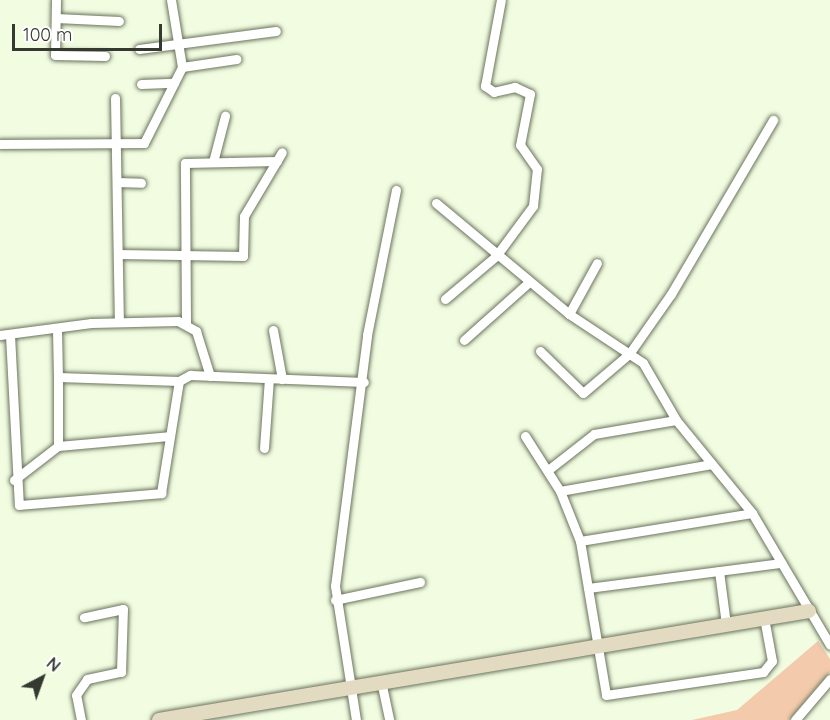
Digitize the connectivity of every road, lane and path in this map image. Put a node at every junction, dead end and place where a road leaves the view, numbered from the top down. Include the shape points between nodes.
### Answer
1 (56, 0) edge
2 (171, 0) edge
3 (501, 0) edge
4 (56, 18) junction
5 (119, 21) dead end
6 (276, 31) dead end
7 (180, 44) junction
8 (139, 49) dead end
9 (105, 56) dead end
10 (236, 59) dead end
11 (182, 67) junction
12 (174, 83) junction
13 (141, 84) dead end
14 (115, 98) dead end
15 (225, 116) dead end
16 (773, 120) dead end
17 (0, 144) edge
18 (117, 145) junction
19 (213, 162) junction
20 (117, 182) junction
21 (141, 183) dead end
22 (396, 190) dead end
23 (436, 203) dead end
24 (118, 254) junction
25 (186, 256) junction
26 (496, 256) junction
27 (597, 263) dead end
28 (529, 282) junction
29 (445, 299) dead end
30 (569, 314) junction
31 (119, 321) junction
32 (186, 322) junction
33 (57, 330) junction
34 (273, 330) dead end
35 (5, 335) edge
36 (465, 340) dead end
37 (540, 351) dead end
38 (629, 354) junction
39 (210, 376) junction
40 (58, 377) junction
41 (269, 379) junction
42 (282, 379) junction
43 (179, 381) junction
44 (364, 382) junction
45 (0, 396) edge
46 (11, 396) junction
47 (676, 420) junction
48 (169, 436) junction
49 (525, 436) dead end
50 (58, 446) junction
51 (264, 448) dead end
52 (712, 464) junction
53 (548, 470) junction
54 (14, 480) junction
55 (560, 491) junction
56 (752, 513) junction
57 (580, 541) junction
58 (780, 562) junction
59 (719, 571) junction
60 (420, 582) dead end
61 (588, 588) junction
62 (335, 600) junction
63 (809, 611) junction
64 (84, 617) dead end
65 (764, 618) junction
66 (726, 624) junction
67 (597, 644) junction
68 (830, 645) edge
69 (830, 679) edge
70 (381, 681) junction
71 (350, 687) junction
72 (81, 720) edge
73 (159, 720) edge
74 (356, 720) edge
75 (389, 720) edge
76 (795, 720) edge

1 - 4 street
2 - 7 street
3 - 26 street via 485,86 494,92 515,87 530,94 520,145 535,164 537,177 533,206
4 - 5 street
4 - 9 street via 54,55
6 - 7 street
7 - 8 street
7 - 11 street
10 - 11 street
11 - 12 street
12 - 13 street
12 - 18 street via 144,143
14 - 18 street
15 - 19 street
16 - 38 street via 671,294
17 - 18 street
18 - 20 street
19 - 25 street via 185,163
19 - 25 street via 280,157 244,216 243,256
20 - 21 street
20 - 24 street
22 - 44 street via 367,335
23 - 26 street
24 - 25 street
24 - 31 street
25 - 32 street
26 - 28 street
26 - 29 street
27 - 30 street
28 - 30 street
28 - 36 street
30 - 38 street
31 - 32 street
31 - 33 street
32 - 39 street via 204,346
33 - 35 street
33 - 40 street
34 - 42 street
35 - 46 street
37 - 38 street via 583,393
38 - 47 street via 652,375
39 - 41 street
39 - 43 street via 190,375
40 - 43 street
40 - 50 street
41 - 42 street
41 - 51 street
42 - 44 street
43 - 48 street
44 - 62 street
45 - 46 street
46 - 54 street
47 - 52 street
47 - 53 street via 594,434
48 - 50 street
48 - 54 street via 161,493 19,505
49 - 53 street
50 - 54 street
52 - 55 street
52 - 56 street
53 - 55 street
55 - 57 street
56 - 57 street
56 - 58 street
57 - 61 street
58 - 59 street
58 - 63 street
59 - 61 street
59 - 66 street
60 - 62 street
61 - 67 street
62 - 71 street
63 - 65 street
63 - 68 street
64 - 72 street via 123,609 121,672 87,679 76,695
65 - 66 street
65 - 67 street via 772,661 763,672 606,695
66 - 67 street
67 - 70 street
69 - 76 street
70 - 71 street
70 - 75 street
71 - 73 street
71 - 74 street

